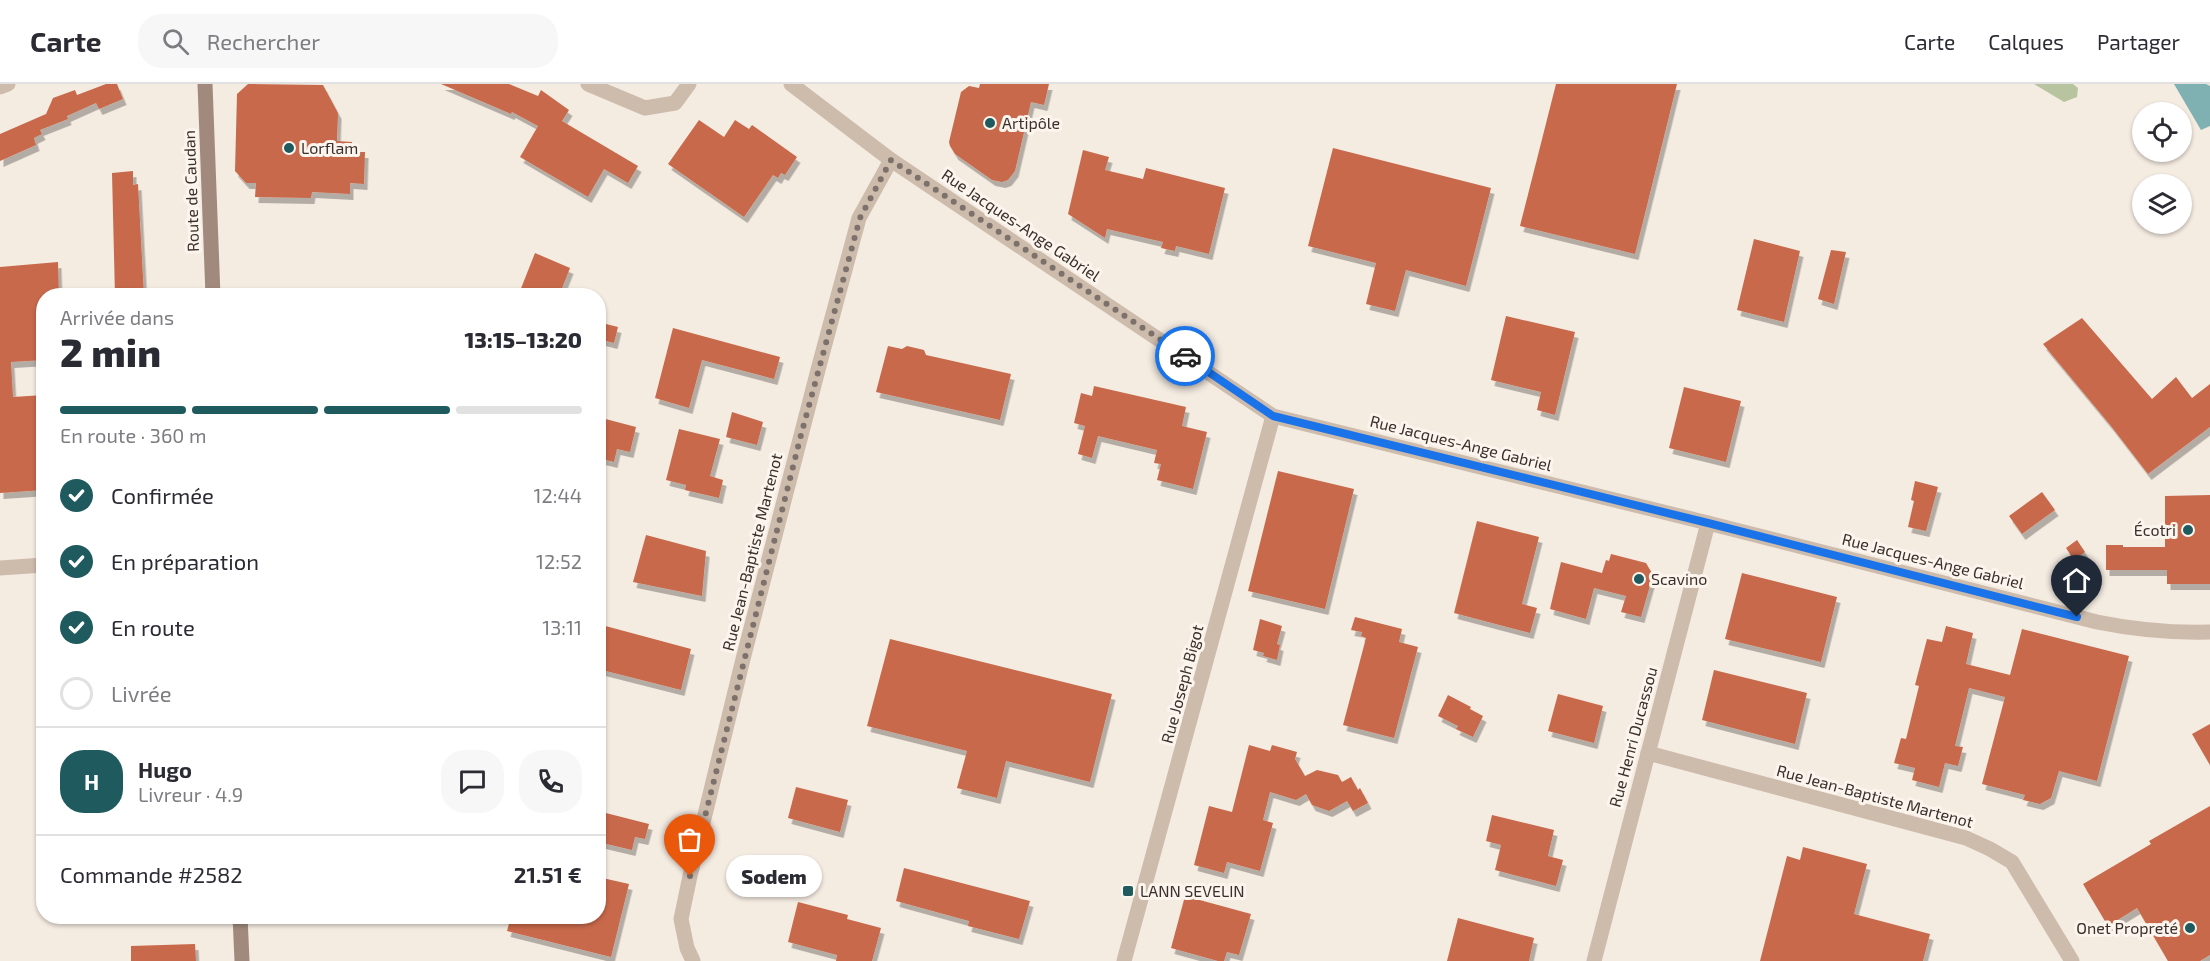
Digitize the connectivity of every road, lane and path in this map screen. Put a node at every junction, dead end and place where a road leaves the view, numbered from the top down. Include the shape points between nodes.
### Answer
1 (8, 84) edge
2 (205, 84) edge
3 (588, 84) edge
4 (689, 84) edge
5 (791, 84) edge
6 (0, 87) edge
7 (891, 160) junction
8 (213, 288) edge
9 (1273, 416) junction
10 (1708, 523) junction
11 (36, 566) edge
12 (0, 568) edge
13 (2210, 632) edge
14 (1648, 753) junction
15 (240, 924) edge
16 (242, 961) edge
17 (693, 961) edge
18 (1124, 961) edge
19 (1594, 961) edge
20 (2072, 961) edge

1 - 6 street
2 - 8 street, Route de Caudan
3 - 4 street via 645,108 675,103
5 - 7 street, Rue Jacques-Ange Gabriel
7 - 9 street, Rue Jacques-Ange Gabriel
7 - 17 street, Rue Jean-Baptiste Martenot via 860,218 735,693 681,919
9 - 10 street, Rue Jacques-Ange Gabriel
9 - 18 street, Rue Joseph Bigot
10 - 13 street, Rue Jacques-Ange Gabriel via 2097,622 2165,633
10 - 14 street, Rue Henri Ducassou
11 - 12 street
14 - 19 street, Rue Henri Ducassou
14 - 20 street, Rue Jean-Baptiste Martenot via 1966,838 1990,849 2012,862
15 - 16 street

